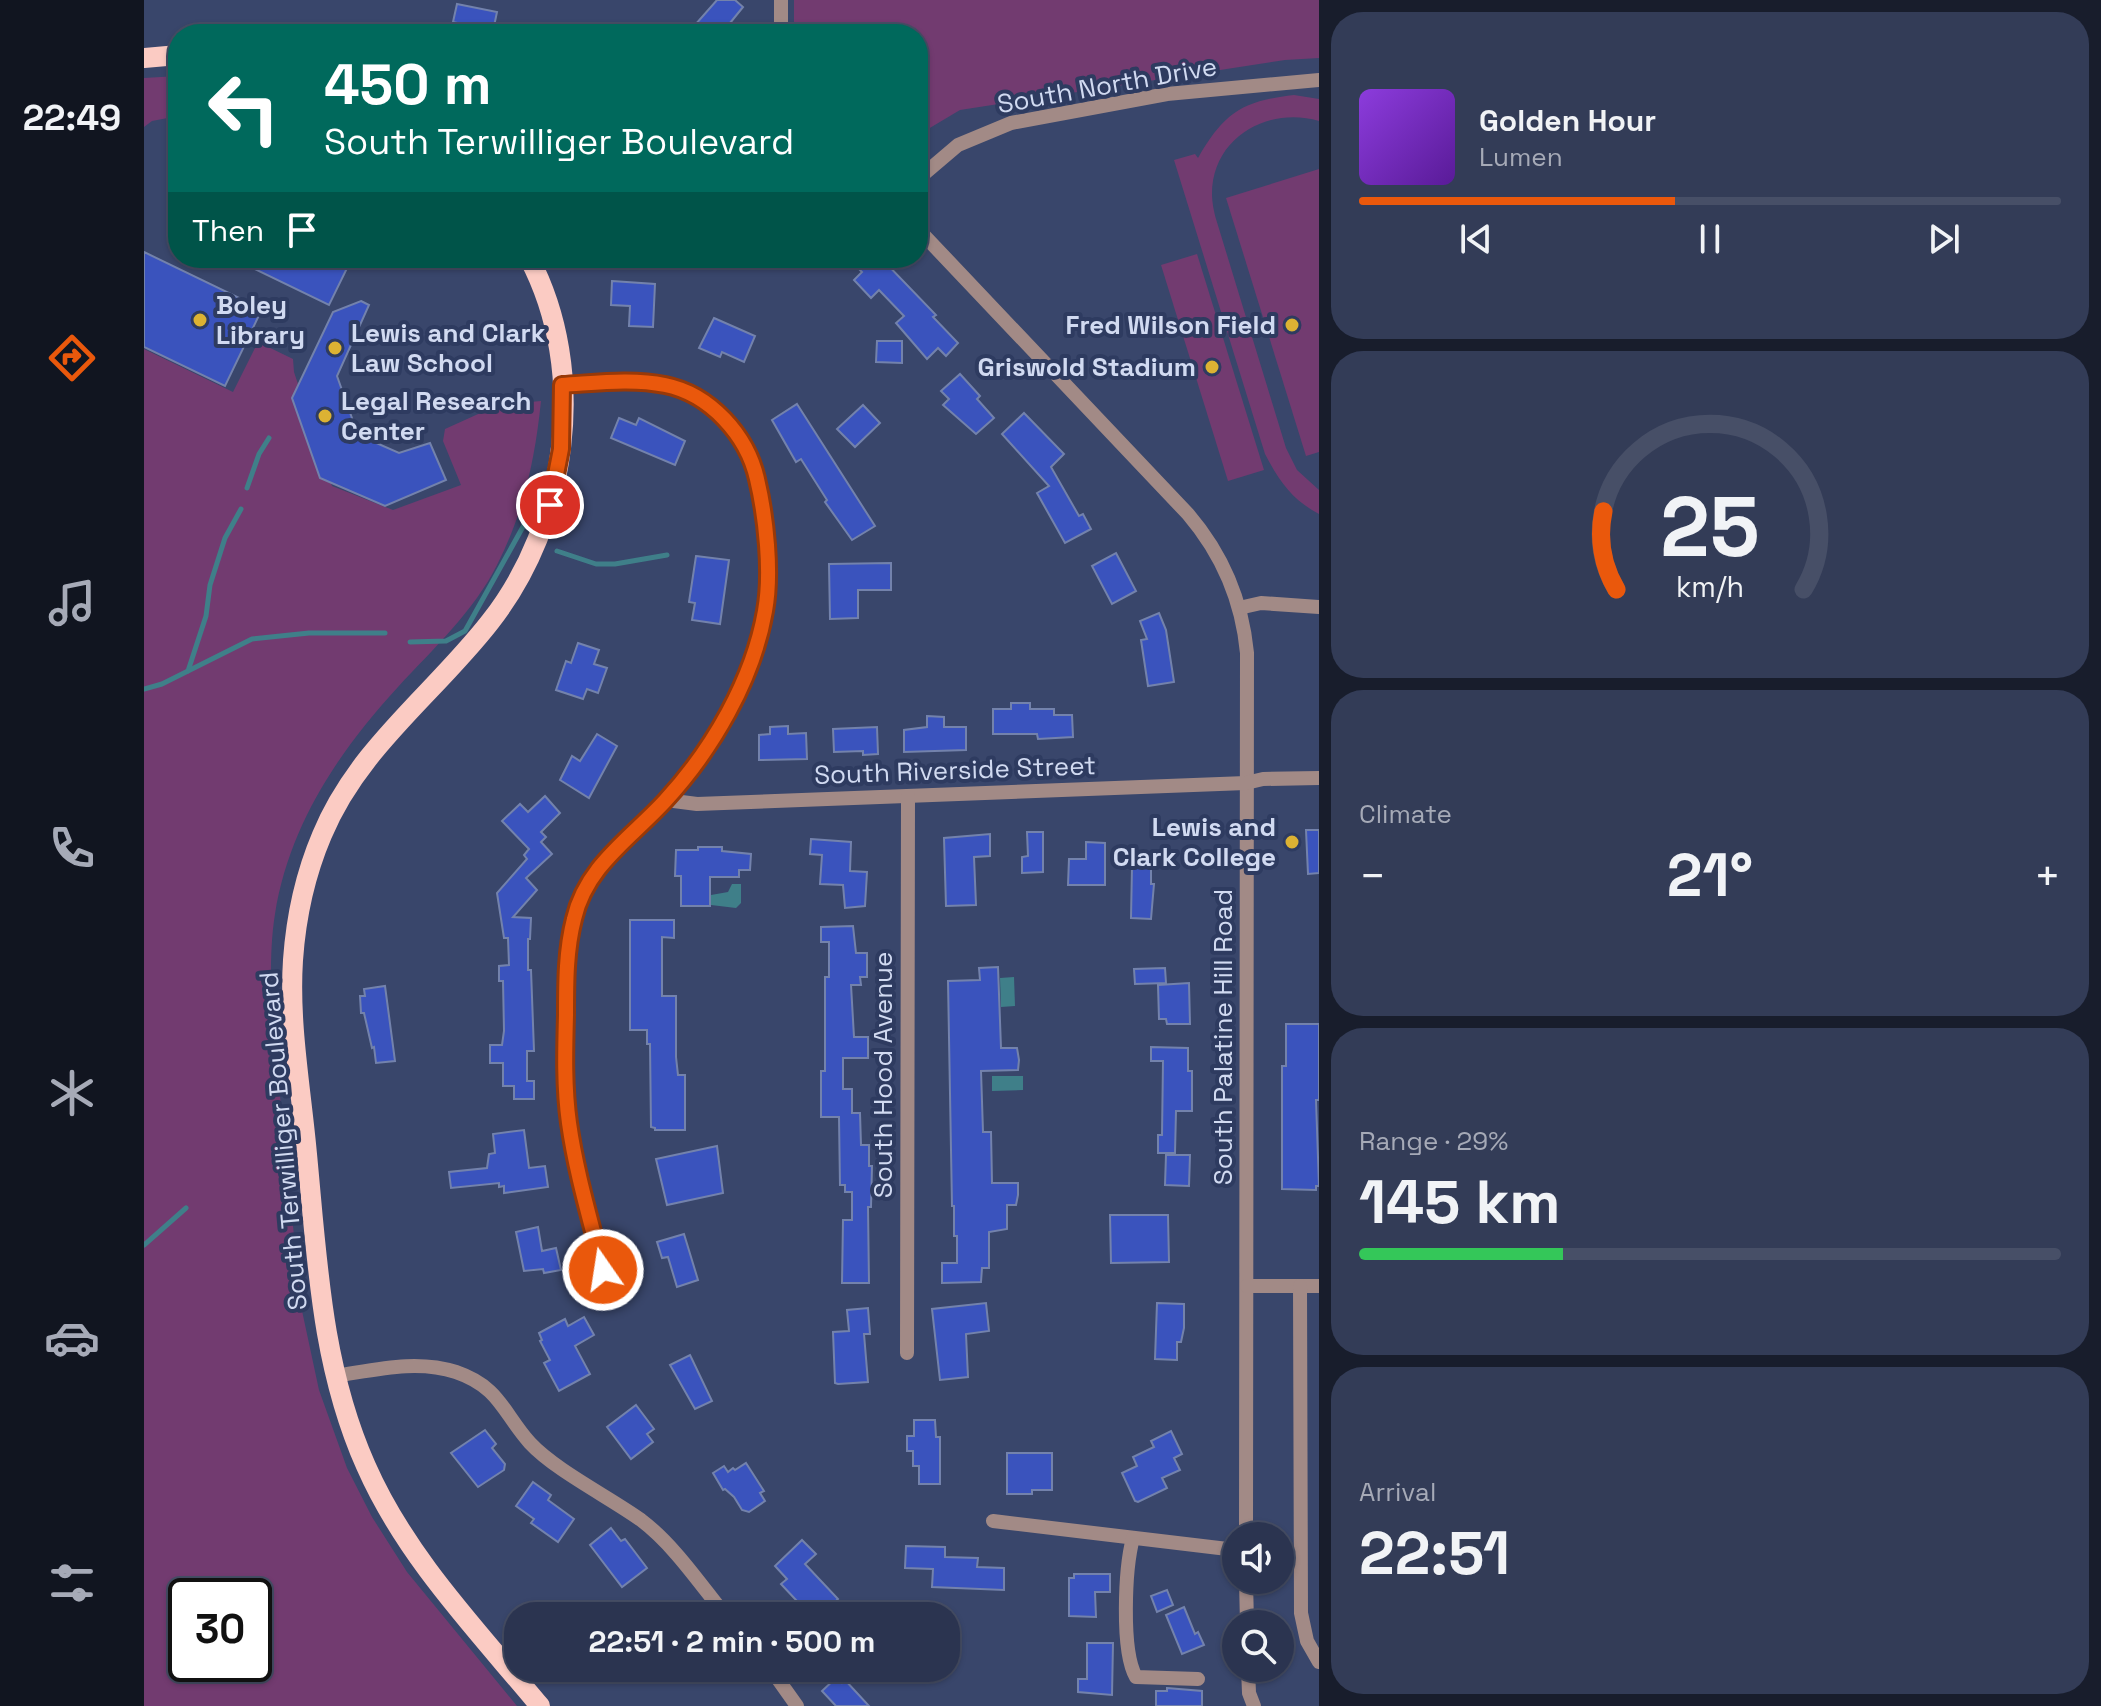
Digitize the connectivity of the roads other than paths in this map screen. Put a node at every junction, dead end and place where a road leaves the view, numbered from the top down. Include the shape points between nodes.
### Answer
1 (781, 0) edge
2 (781, 24) edge
3 (168, 56) edge
4 (144, 58) edge
5 (1319, 80) edge
6 (928, 170) edge
7 (928, 240) edge
8 (533, 268) edge
9 (562, 385) junction
10 (1319, 607) edge
11 (1239, 608) junction
12 (1319, 778) edge
13 (1246, 783) junction
14 (908, 796) junction
15 (666, 800) junction
16 (1247, 1286) junction
17 (1300, 1286) junction
18 (1319, 1286) edge
19 (610, 1298) dead end
20 (907, 1353) dead end
21 (335, 1376) junction
22 (993, 1521) dead end
23 (1246, 1522) edge
24 (1133, 1538) junction
25 (1222, 1548) edge
26 (714, 1602) edge
27 (1319, 1662) edge
28 (1198, 1679) dead end
29 (780, 1682) edge
30 (1249, 1682) edge
31 (540, 1706) edge
32 (797, 1706) edge
33 (1254, 1706) edge

1 - 2 street
3 - 4 main road
5 - 6 street, South North Drive via 1167,94 1011,123 958,145
7 - 11 street, South Palatine Hill Road via 1188,514 1217,554
8 - 9 main road, South Terwilliger Boulevard via 555,327
9 - 15 street via 648,382 689,394 736,432 758,480 767,585 757,642 745,678 714,736
9 - 21 main road, South Terwilliger Boulevard via 557,477 528,562 484,630 356,773 322,833 299,907 293,1017 326,1341
10 - 11 street via 1261,603
11 - 13 street, South Palatine Hill Road via 1247,653
12 - 13 street, South Riverside Street
13 - 14 street, South Riverside Street
13 - 16 street, South Palatine Hill Road
14 - 15 street, South Riverside Street via 697,804
14 - 20 street, South Hood Avenue
15 - 19 street via 594,872 574,917 568,953 568,1115
16 - 17 street
16 - 23 street, South Palatine Hill Road
17 - 18 street
17 - 27 street via 1301,1613 1307,1641
21 - 26 street via 420,1366 475,1381 506,1408 530,1443 643,1522
21 - 31 main road, South Terwilliger Boulevard via 366,1468 395,1522 428,1572
22 - 24 street
24 - 25 street
24 - 28 street via 1127,1604 1131,1667 1136,1677
29 - 32 street
30 - 33 street

